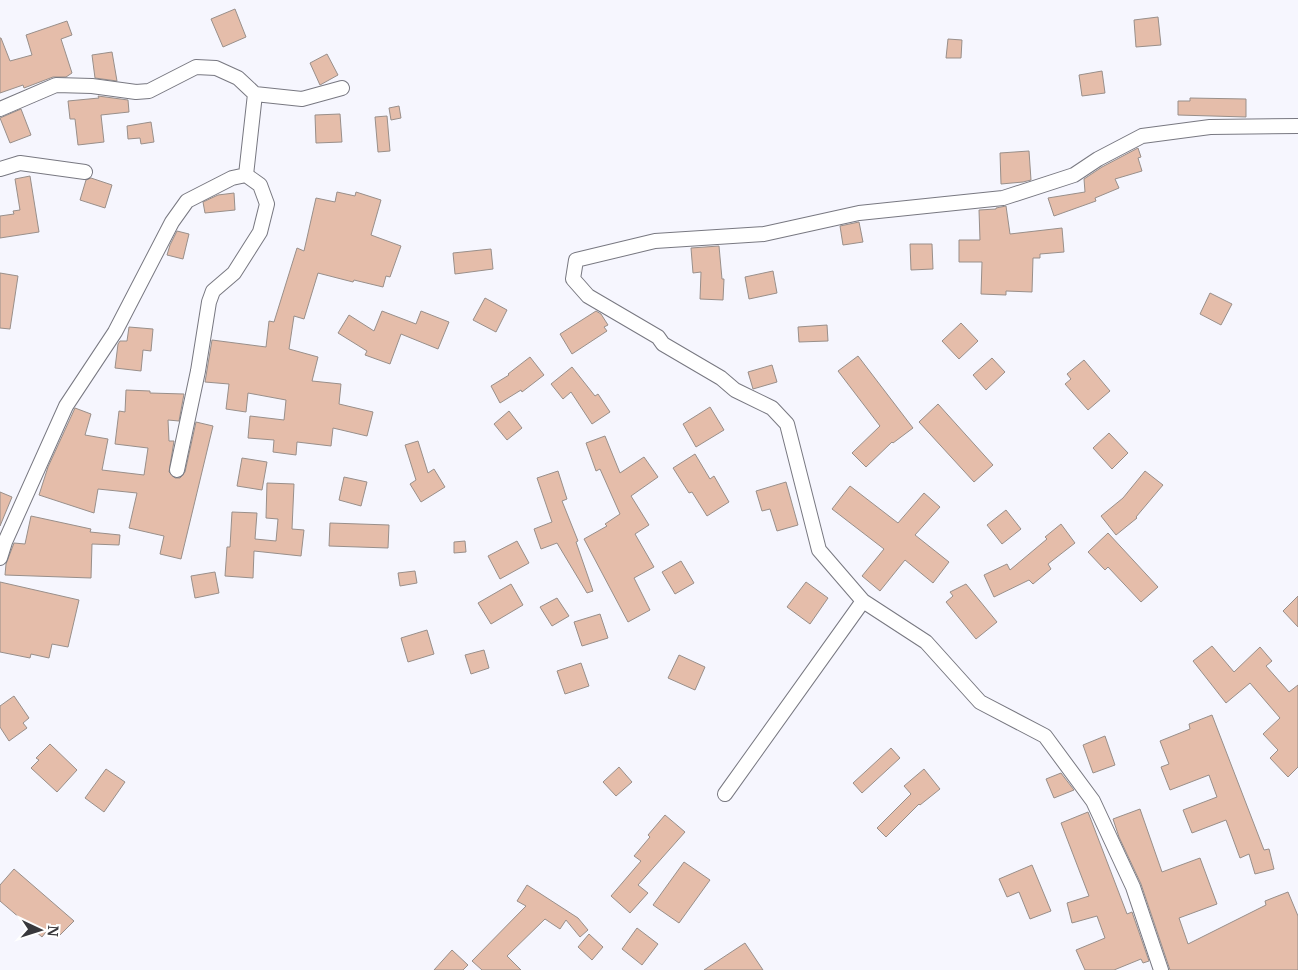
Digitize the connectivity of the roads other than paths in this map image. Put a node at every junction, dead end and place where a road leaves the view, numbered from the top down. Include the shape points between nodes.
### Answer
1 (342, 88) dead end
2 (255, 94) junction
3 (0, 109) edge
4 (1298, 126) edge
5 (0, 170) edge
6 (85, 172) dead end
7 (246, 175) junction
8 (177, 470) dead end
9 (0, 558) edge
10 (863, 602) junction
11 (725, 794) dead end
12 (1161, 970) edge

1 - 2 street via 302,99
2 - 3 street via 238,78 216,68 196,67 149,91 56,85
2 - 7 street
4 - 10 street via 1210,127 1142,136 1074,175 1003,198 859,213 764,234 655,241 576,260 573,278 588,296 658,337 663,344 721,378 735,390 772,408 787,424 818,550
5 - 6 street via 20,164
7 - 8 street via 260,185 268,204 260,232 234,273 213,291 209,302
7 - 9 street via 232,178 187,201 172,222 116,332 66,406
10 - 11 street
10 - 12 street via 926,642 980,702 1045,736 1093,801 1133,887

